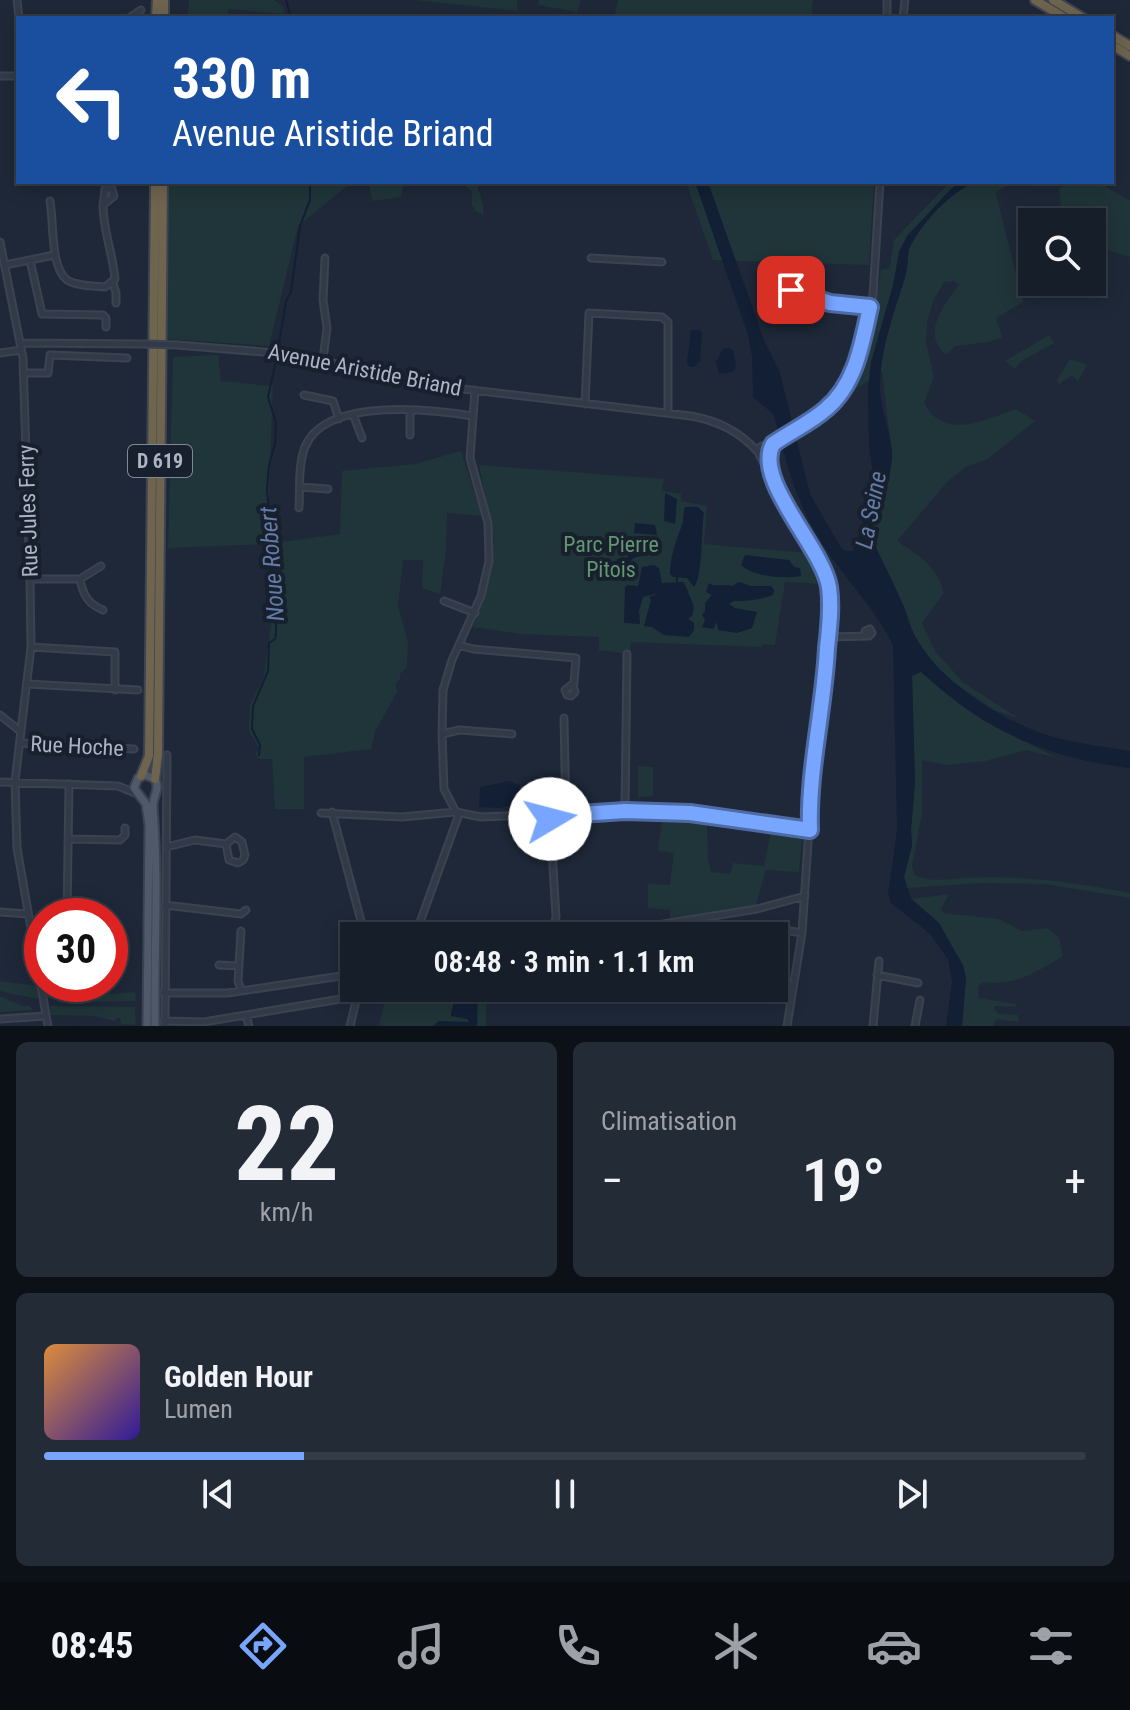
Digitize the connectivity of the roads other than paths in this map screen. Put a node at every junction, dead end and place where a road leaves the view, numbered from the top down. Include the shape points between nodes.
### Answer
1 (1035, 0) edge
2 (1049, 4) edge
3 (141, 10) dead end
4 (132, 16) edge
5 (1079, 16) edge
6 (155, 184) edge
7 (163, 184) edge
8 (880, 184) edge
9 (50, 201) dead end
10 (103, 205) dead end
11 (0, 242) edge
12 (54, 255) junction
13 (325, 258) dead end
14 (591, 258) dead end
15 (30, 260) junction
16 (662, 262) dead end
17 (5, 265) junction
18 (113, 283) junction
19 (116, 303) dead end
20 (830, 303) junction
21 (870, 307) junction
22 (106, 327) dead end
23 (21, 347) junction
24 (0, 353) edge
25 (127, 358) dead end
26 (323, 359) junction
27 (23, 373) junction
28 (475, 390) junction
29 (304, 395) dead end
30 (585, 404) junction
31 (410, 411) junction
32 (668, 413) junction
33 (353, 414) junction
34 (472, 416) junction
35 (339, 419) junction
36 (410, 435) dead end
37 (362, 438) dead end
38 (767, 449) junction
39 (300, 487) junction
40 (328, 489) dead end
41 (299, 508) dead end
42 (101, 566) dead end
43 (30, 579) junction
44 (80, 579) junction
45 (444, 601) dead end
46 (103, 610) dead end
47 (475, 613) junction
48 (867, 636) dead end
49 (828, 637) junction
50 (459, 645) junction
51 (31, 647) junction
52 (627, 654) dead end
53 (27, 684) junction
54 (574, 684) dead end
55 (115, 690) junction
56 (138, 690) dead end
57 (0, 715) edge
58 (564, 718) dead end
59 (21, 731) junction
60 (442, 734) junction
61 (512, 734) dead end
62 (19, 743) junction
63 (134, 749) dead end
64 (167, 755) dead end
65 (138, 779) junction
66 (155, 779) junction
67 (15, 781) junction
68 (0, 782) edge
69 (69, 784) junction
70 (118, 786) junction
71 (156, 794) junction
72 (138, 796) junction
73 (625, 811) junction
74 (332, 812) junction
75 (456, 812) junction
76 (321, 813) dead end
77 (566, 815) junction
78 (550, 816) junction
79 (125, 828) dead end
80 (810, 830) junction
81 (69, 839) junction
82 (226, 844) junction
83 (166, 847) junction
84 (805, 896) junction
85 (25, 898) edge
86 (67, 898) edge
87 (165, 905) junction
88 (246, 910) dead end
89 (0, 912) edge
90 (24, 914) edge
91 (361, 922) edge
92 (420, 922) edge
93 (555, 922) edge
94 (676, 922) edge
95 (241, 931) dead end
96 (788, 931) edge
97 (802, 933) junction
98 (879, 961) dead end
99 (219, 965) dead end
100 (238, 966) junction
101 (877, 975) junction
102 (340, 976) edge
103 (918, 983) dead end
104 (241, 990) junction
105 (163, 993) junction
106 (340, 1000) edge
107 (920, 1000) dead end
108 (43, 1002) edge
109 (356, 1002) edge
110 (246, 1015) junction
111 (46, 1016) junction
112 (0, 1019) edge
113 (164, 1024) edge
114 (48, 1026) edge
115 (147, 1026) edge
116 (155, 1026) edge
117 (249, 1026) edge
118 (350, 1026) edge
119 (787, 1026) edge
120 (873, 1026) edge
121 (915, 1026) edge

1 - 2 highway
2 - 5 highway
3 - 4 street
6 - 65 highway, D 619 via 149,756
7 - 66 highway, D 619
8 - 21 street
9 - 12 street
10 - 18 street
11 - 17 street, Rue Jules Ferry
12 - 15 street
12 - 18 street via 72,282 105,287
13 - 26 street
14 - 16 street
15 - 17 street
15 - 22 street via 42,314 103,315
17 - 23 street, Rue Jules Ferry
18 - 19 street
20 - 20 street via 791,290 784,296 791,312
20 - 21 street
21 - 38 street via 849,380 826,409
23 - 24 street, Avenue Aristide Briand
23 - 26 street, Avenue Aristide Briand, bridge via 177,345
23 - 27 street, Rue Jules Ferry
25 - 27 street via 50,355 48,373
26 - 28 street, Avenue Aristide Briand via 395,380
27 - 43 street, Rue Jules Ferry
28 - 30 street, Avenue Aristide Briand
28 - 34 street
29 - 35 street via 333,401
30 - 32 street, Avenue Aristide Briand
30 - 32 street via 589,313 667,319
31 - 33 street
31 - 34 street
31 - 36 street
32 - 38 street, Avenue Aristide Briand via 719,423
33 - 35 street
33 - 37 street
34 - 47 street via 470,458 489,542 486,580
35 - 39 street via 308,440
38 - 49 street via 770,471 825,574
39 - 40 street
39 - 41 street
42 - 44 street
43 - 44 street
43 - 51 street, Rue Jules Ferry
44 - 46 street via 82,595
45 - 47 street
47 - 50 street
48 - 49 street
49 - 80 street
50 - 54 street via 580,657
50 - 60 street via 443,690
51 - 53 street, Rue Jules Ferry
51 - 55 street via 115,652
52 - 73 street
53 - 55 street
53 - 59 street, Rue Jules Ferry
55 - 56 street
57 - 59 street
58 - 77 street
59 - 62 street, Rue Jules Ferry
60 - 61 street
60 - 75 street via 444,789
62 - 63 street, Rue Hoche
62 - 67 street, Rue Jules Ferry
64 - 83 street
65 - 66 main road
65 - 70 street
65 - 72 main road
66 - 71 main road
67 - 68 street
67 - 69 street
67 - 85 street, Rue Jules Ferry
69 - 70 street
69 - 81 street
70 - 72 street
71 - 72 main road via 150,799
71 - 116 main road
72 - 115 main road via 147,808 149,825
73 - 77 street
73 - 80 street via 690,813
74 - 75 street via 402,817
74 - 76 street
74 - 91 street
75 - 78 street
75 - 92 street
77 - 78 street
78 - 93 street
79 - 81 street via 120,840
80 - 84 street
81 - 86 street
82 - 82 street via 231,838 240,840 243,860 229,860
82 - 83 street via 195,840
83 - 87 street
84 - 94 street
84 - 97 street
87 - 88 street via 241,914
87 - 105 street
89 - 90 street
95 - 100 street
96 - 97 street
97 - 119 street
98 - 101 street
99 - 100 street
100 - 104 street
101 - 103 street
101 - 120 street
102 - 104 street
104 - 105 street
105 - 113 street
106 - 110 street
107 - 121 street
108 - 111 street, Rue Jules Ferry
109 - 118 street
110 - 113 street
110 - 117 street
111 - 112 street
111 - 114 street, Rue Jules Ferry

